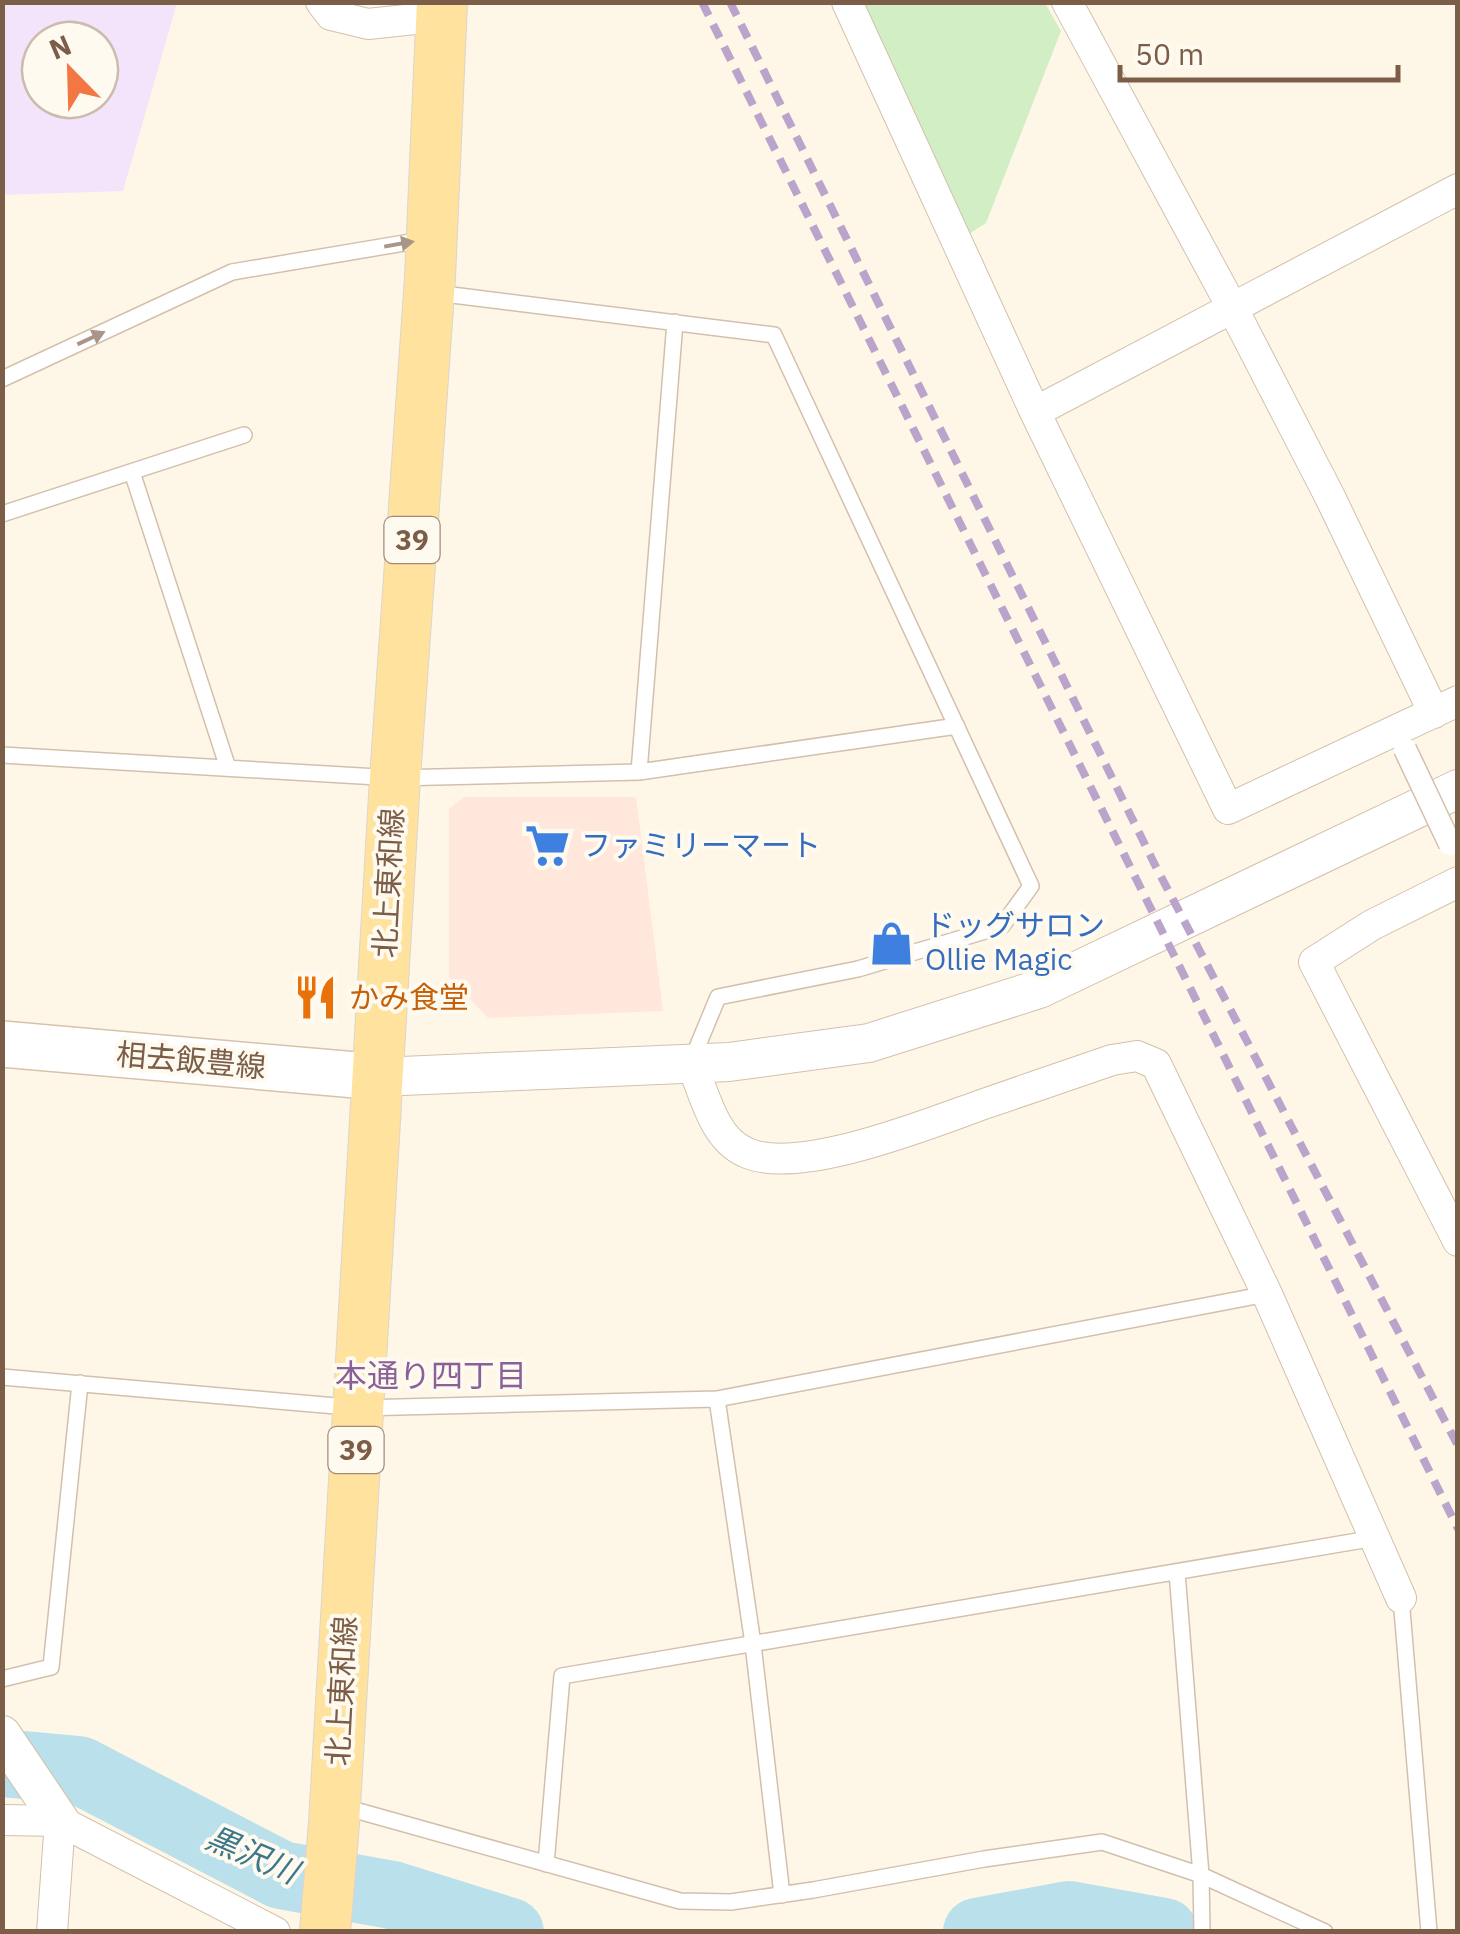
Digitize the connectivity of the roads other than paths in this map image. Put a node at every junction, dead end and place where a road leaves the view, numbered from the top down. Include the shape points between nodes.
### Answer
1 (321, 2) edge
2 (846, 2) edge
3 (1067, 2) edge
4 (443, 9) edge
5 (1458, 190) edge
6 (433, 238) junction
7 (430, 292) junction
8 (1233, 309) junction
9 (675, 322) junction
10 (2, 379) edge
11 (1035, 412) junction
12 (244, 435) dead end
13 (132, 472) junction
14 (2, 514) edge
15 (1446, 707) edge
16 (957, 726) junction
17 (1405, 750) dead end
18 (2, 755) edge
19 (228, 768) junction
20 (640, 772) junction
21 (395, 778) junction
22 (1458, 789) edge
23 (1450, 844) dead end
24 (1458, 882) edge
25 (2, 1044) edge
26 (692, 1062) junction
27 (379, 1077) junction
28 (1458, 1241) edge
29 (1267, 1294) junction
30 (2, 1377) edge
31 (80, 1384) junction
32 (717, 1399) junction
33 (358, 1408) junction
34 (1374, 1538) junction
35 (1177, 1572) junction
36 (1401, 1598) joint
37 (752, 1644) junction
38 (2, 1679) edge
39 (2, 1736) edge
40 (334, 1814) junction
41 (2, 1820) edge
42 (60, 1821) junction
43 (546, 1864) junction
44 (1201, 1875) junction
45 (782, 1895) junction
46 (325, 1925) edge
47 (52, 1932) edge
48 (275, 1932) edge
49 (1202, 1932) edge
50 (1325, 1932) edge
51 (1429, 1932) edge

1 - 4 street via 331,15 368,24
2 - 11 street
3 - 8 street
4 - 6 main road, 北上東和線 / 39
5 - 8 street
6 - 7 main road, 北上東和線 / 39
10 -> 6 lane via 232,272
7 - 9 lane
7 - 21 main road, 北上東和線 / 39
8 - 11 street
8 - 15 street
9 - 16 lane via 774,334
9 - 20 lane
11 - 15 street via 1228,809
12 - 13 lane
13 - 14 lane
13 - 19 lane
16 - 20 lane
16 - 26 lane via 1030,886 1002,926 858,969 718,998
17 - 23 street, bridge
18 - 19 lane
19 - 21 lane
20 - 21 lane
21 - 27 main road, 北上東和線 / 39
22 - 26 street via 1039,989 868,1043
24 - 28 street via 1314,962
25 - 27 main road, 相去飯豊線
26 - 27 street
26 - 29 street via 719,1130 742,1152 770,1160 874,1143 1137,1056 1156,1064
27 - 33 main road, 北上東和線 / 39
29 - 32 lane
29 - 34 street
30 - 31 lane
31 - 33 lane
31 - 38 lane via 51,1667
32 - 33 lane
32 - 37 lane
33 - 40 main road, 北上東和線 / 39
34 - 35 lane
34 - 36 street
35 - 37 lane
35 - 44 lane
36 - 51 lane
37 - 43 lane via 562,1676
37 - 45 lane
39 - 42 street
40 - 43 lane
40 - 46 main road, 39
41 - 42 street
42 - 47 street
42 - 48 street
43 - 45 lane via 680,1901
44 - 45 lane via 1102,1842
44 - 49 lane
44 - 50 lane

